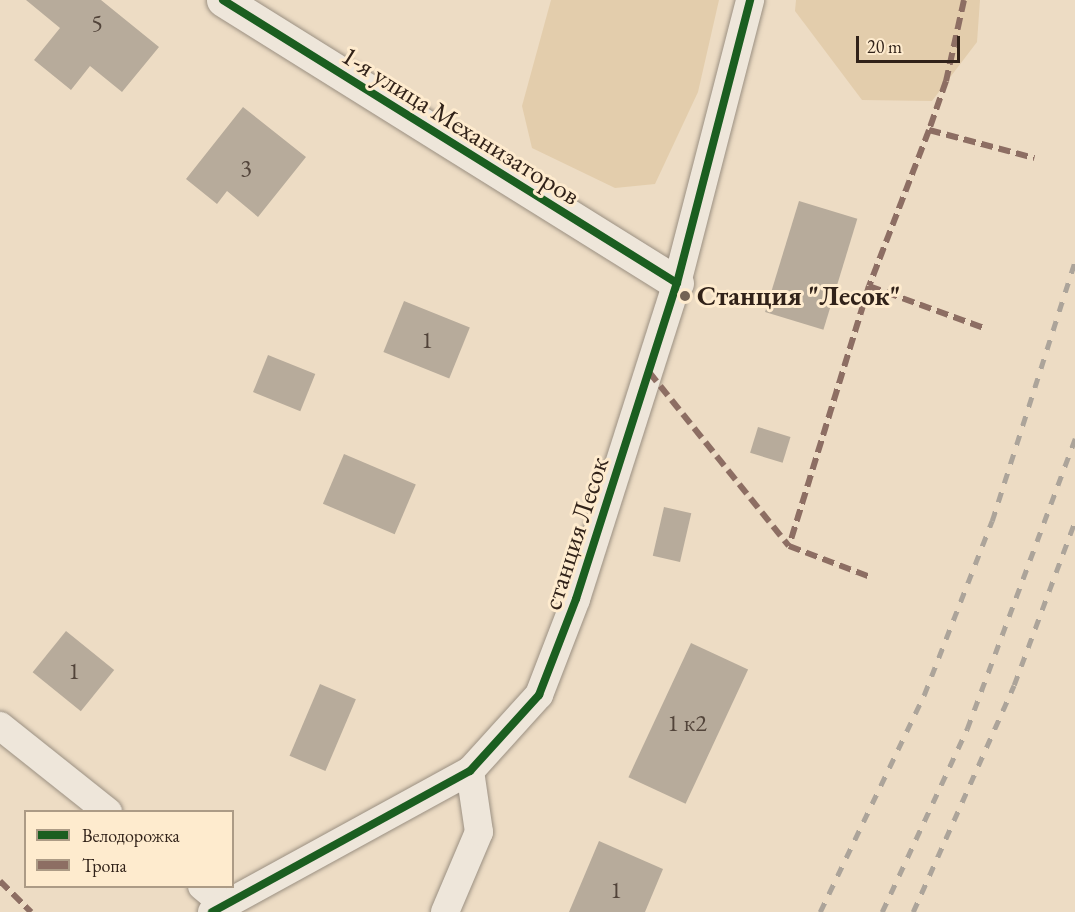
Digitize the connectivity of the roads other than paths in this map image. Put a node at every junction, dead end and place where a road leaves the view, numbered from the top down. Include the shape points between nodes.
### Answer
1 (223, 0) edge
2 (750, 0) edge
3 (677, 284) junction
4 (0, 726) edge
5 (470, 771) junction
6 (105, 810) edge
7 (203, 888) edge
8 (219, 909) edge
9 (445, 912) edge

1 - 3 street, 1-я улица Механизаторов
2 - 3 street, станция Лесок
3 - 5 street, станция Лесок via 576,599 539,695
4 - 6 street
5 - 8 street, станция Лесок
5 - 9 street via 479,832
7 - 8 street

